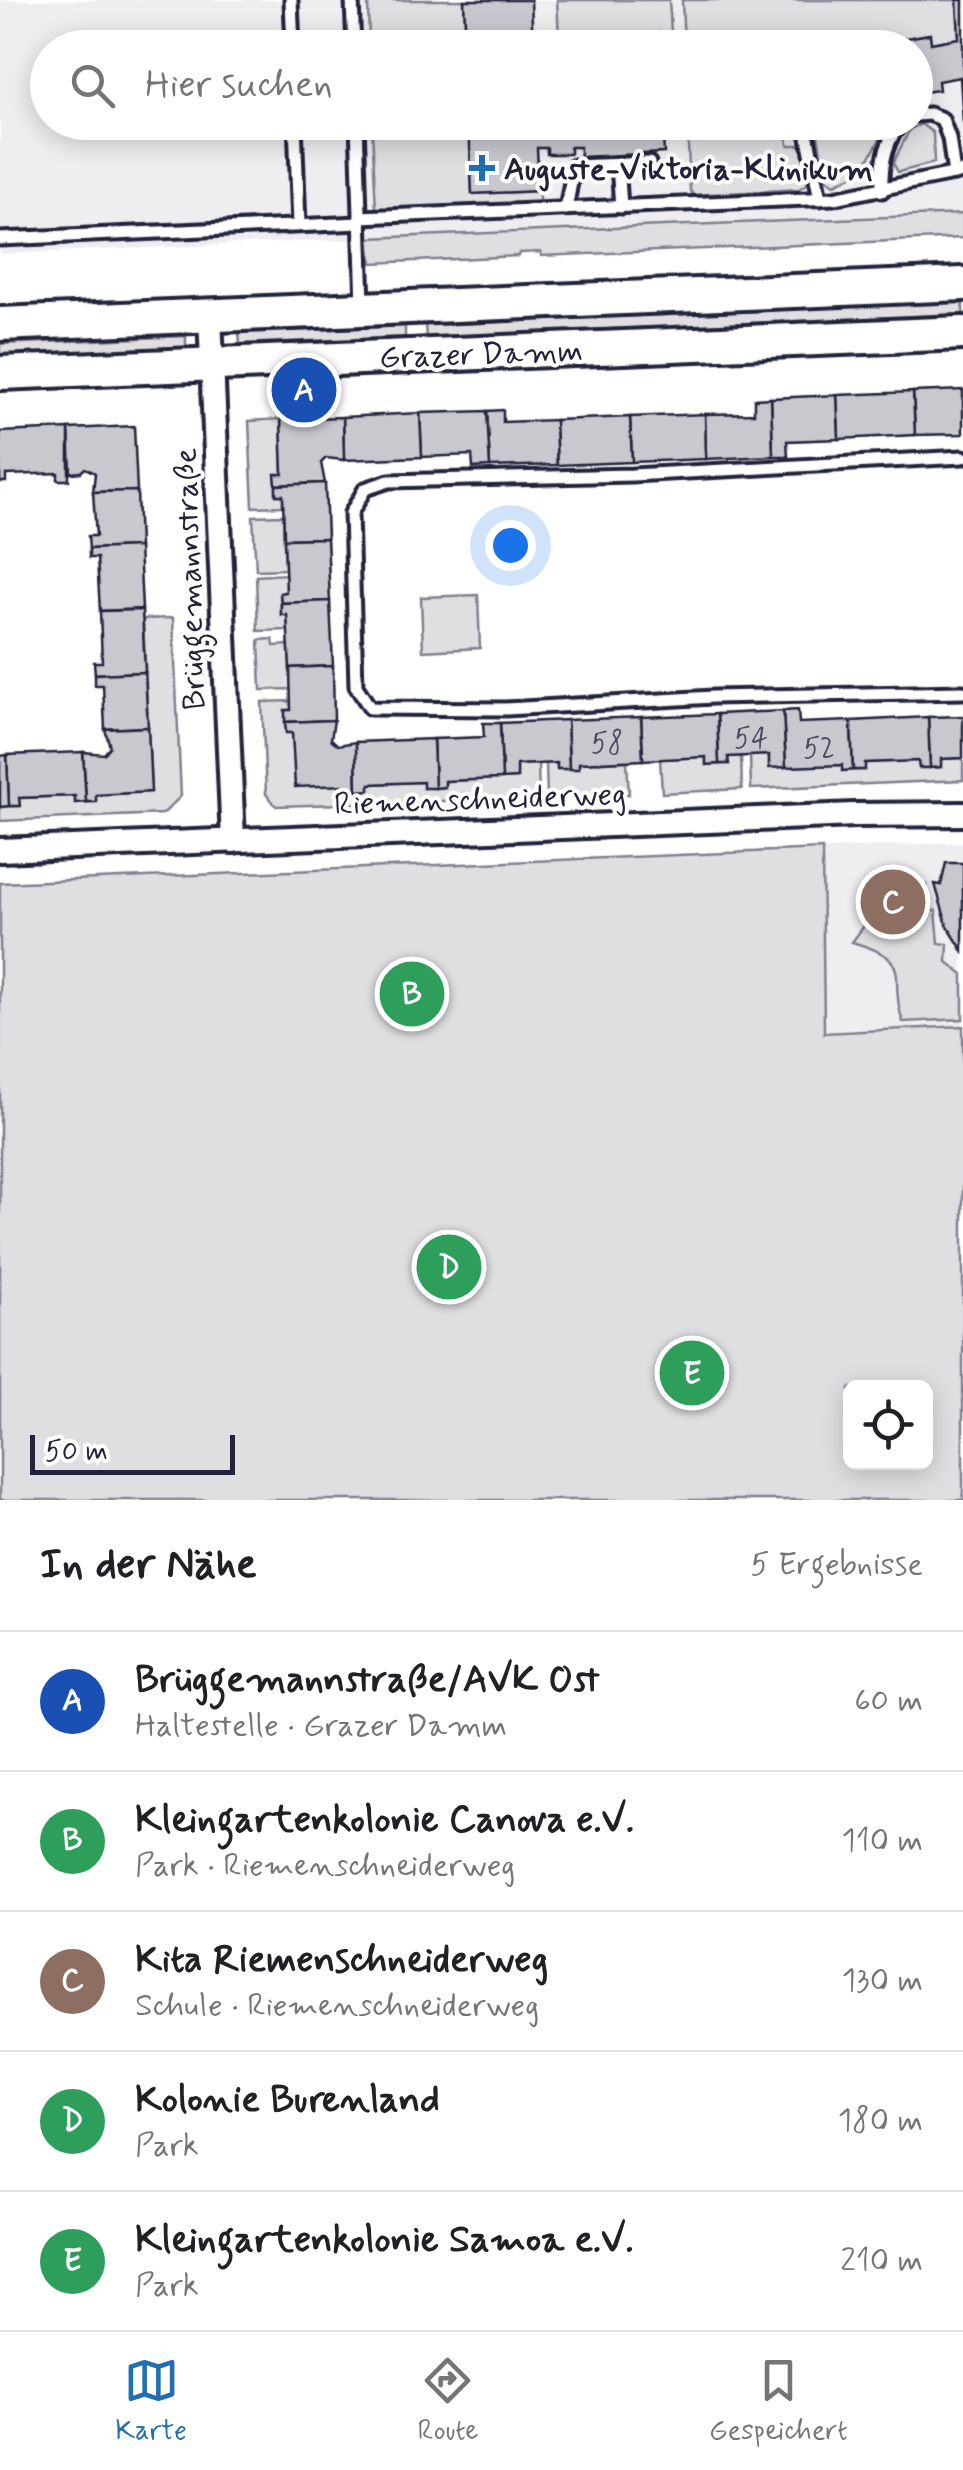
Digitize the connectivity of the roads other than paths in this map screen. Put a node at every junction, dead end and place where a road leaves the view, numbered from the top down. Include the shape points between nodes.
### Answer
1 (291, 0) edge
2 (352, 0) edge
3 (292, 30) edge
4 (353, 30) edge
5 (933, 116) edge
6 (297, 140) edge
7 (358, 140) edge
8 (809, 140) edge
9 (892, 140) edge
10 (649, 163) dead end
11 (618, 164) junction
12 (959, 173) edge
13 (882, 190) junction
14 (820, 199) junction
15 (621, 206) junction
16 (566, 209) junction
17 (360, 220) junction
18 (299, 225) junction
19 (0, 239) edge
20 (963, 284) edge
21 (363, 309) junction
22 (210, 316) junction
23 (0, 324) edge
24 (963, 334) edge
25 (212, 365) junction
26 (0, 374) edge
27 (963, 458) edge
28 (963, 692) edge
29 (963, 814) edge
30 (232, 840) junction
31 (0, 850) edge

1 - 3 lane
2 - 4 lane
5 - 12 lane via 942,119
6 - 18 lane
7 - 17 lane
8 - 14 lane
9 - 13 lane via 881,166
10 - 11 lane
11 - 15 lane
11 - 16 lane via 574,166
12 - 13 lane
13 - 14 lane
14 - 15 lane
15 - 16 lane
16 - 17 lane
17 - 18 lane
17 - 21 lane
18 - 19 lane
20 - 21 main road, Grazer Damm
21 - 22 main road, Grazer Damm
22 - 23 main road, Grazer Damm
22 - 25 street, Brüggemannstraße
24 - 25 main road, Grazer Damm
25 - 26 main road, Grazer Damm
25 - 30 street, Brüggemannstraße
27 - 28 lane via 389,482 365,489 351,513 356,686 370,708
29 - 30 street, Riemenschneiderweg
30 - 31 street, Riemenschneiderweg

